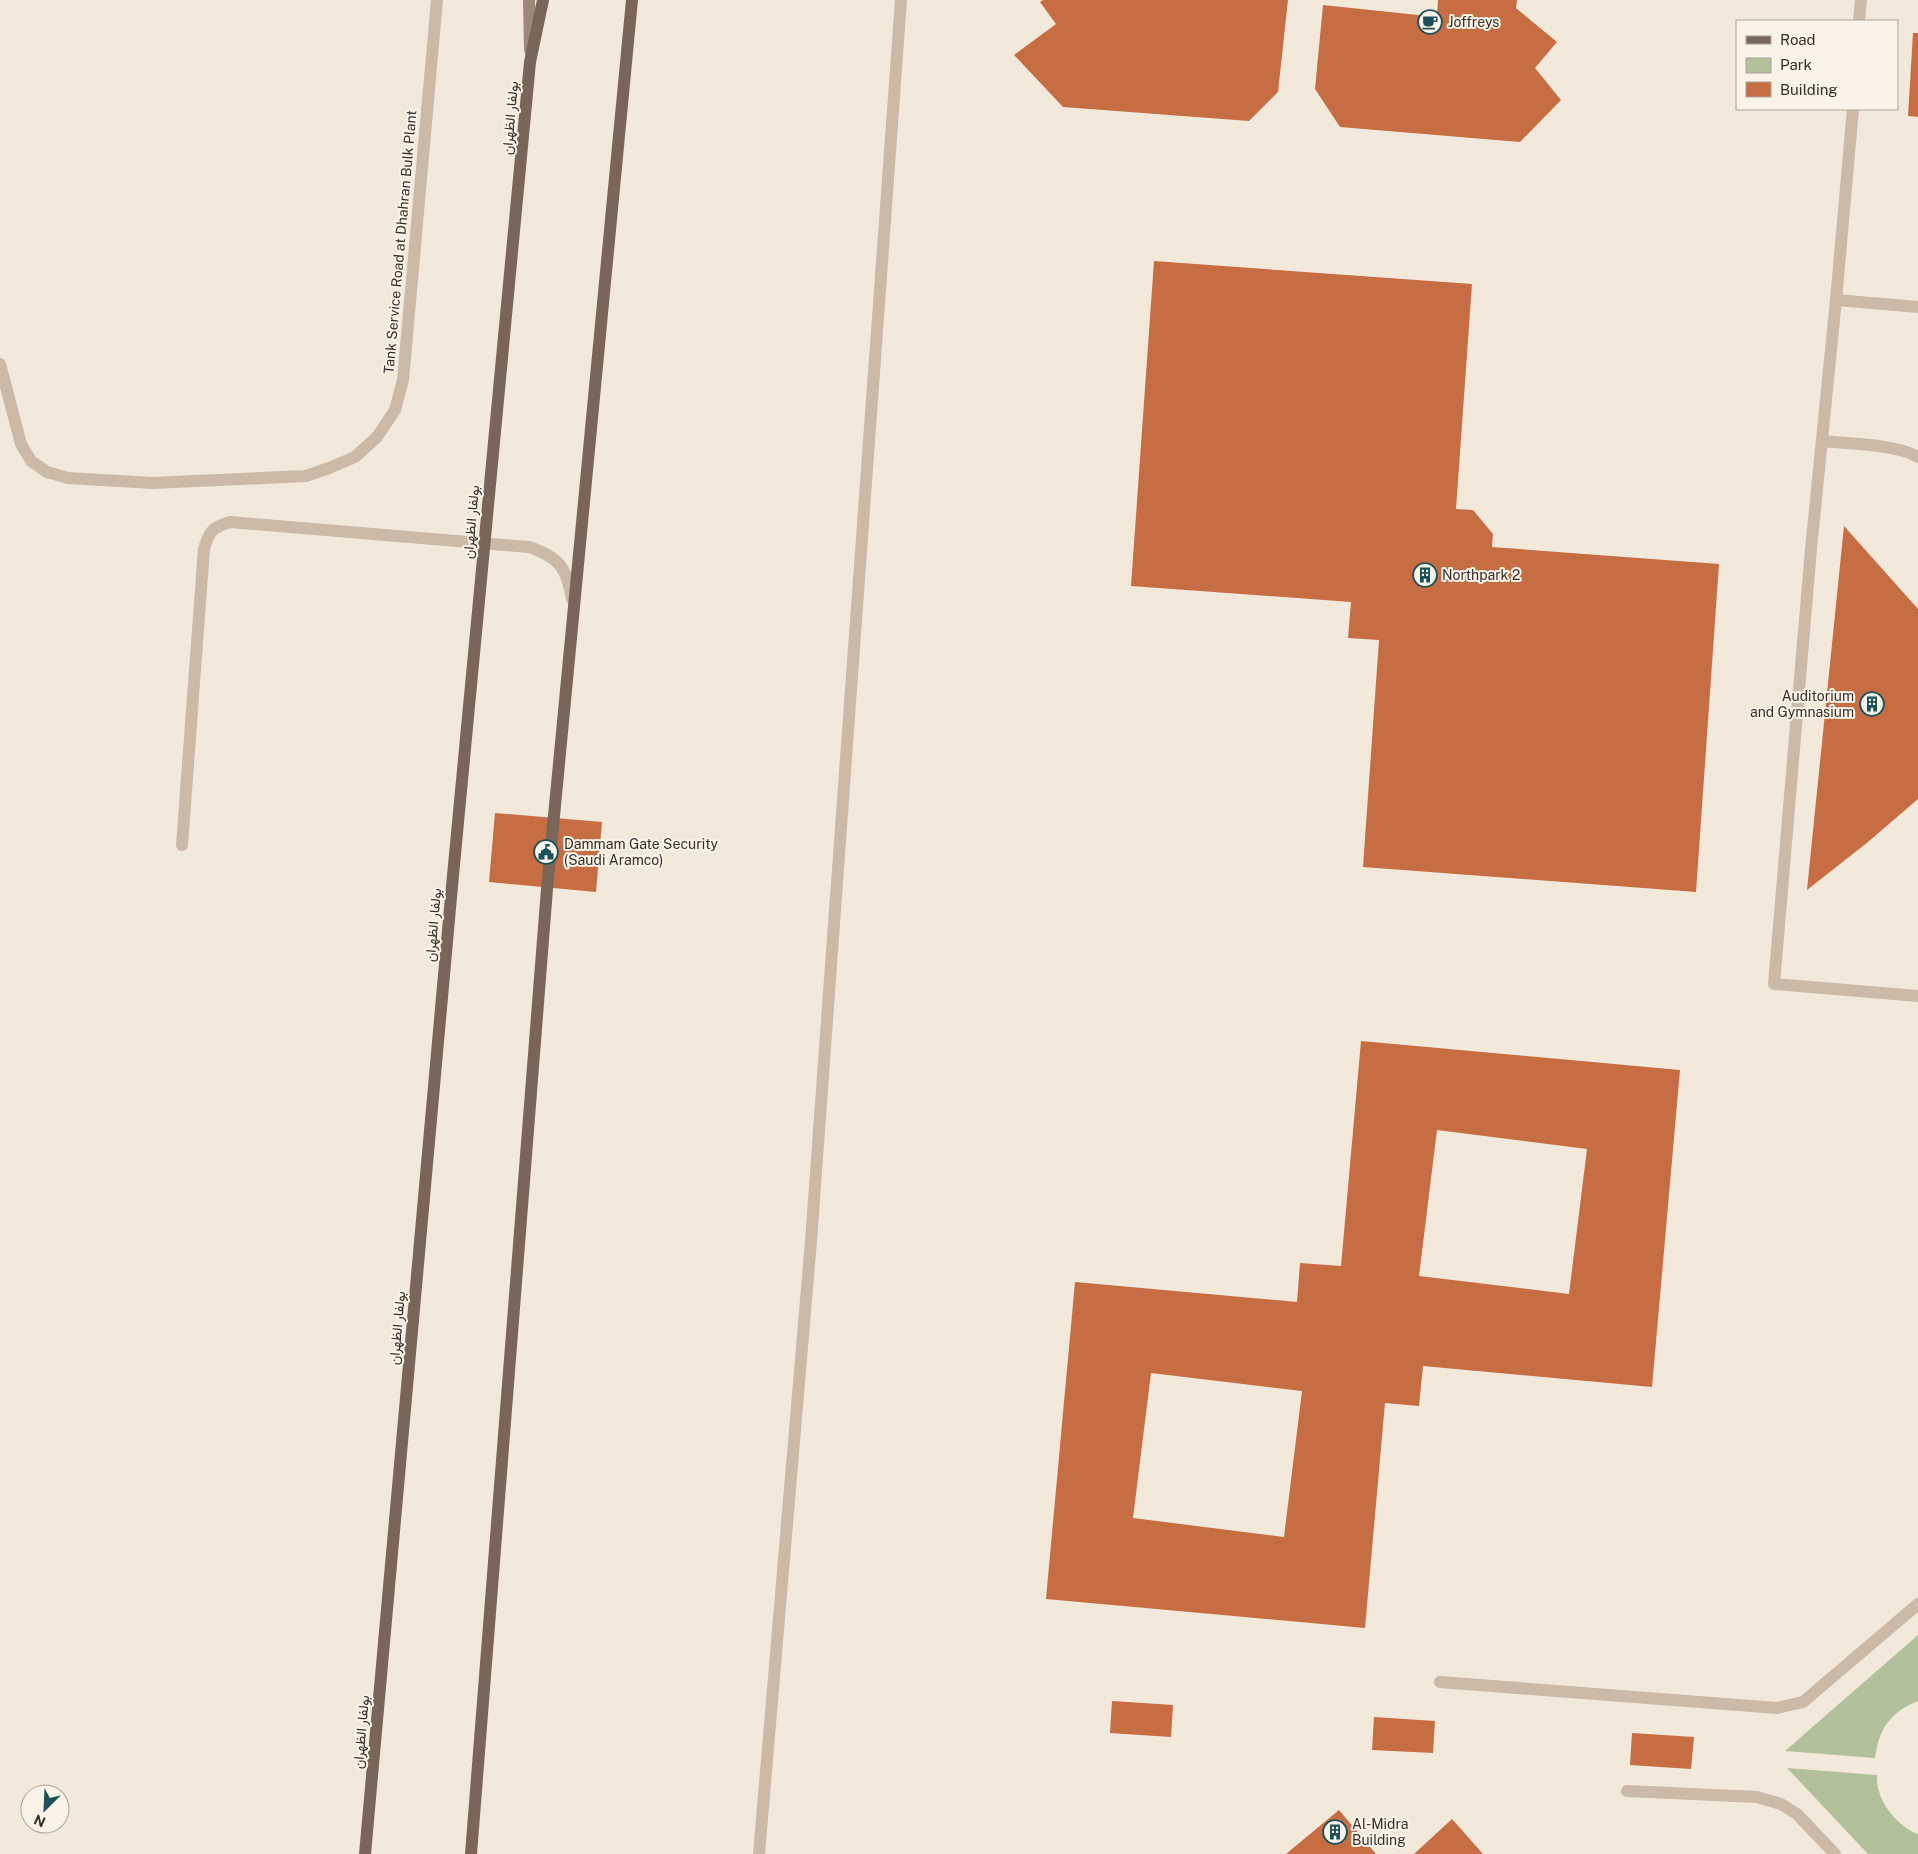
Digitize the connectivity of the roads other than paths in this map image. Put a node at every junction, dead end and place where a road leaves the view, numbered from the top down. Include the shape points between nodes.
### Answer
1 (437, 0) edge
2 (529, 0) edge
3 (543, 0) edge
4 (632, 0) edge
5 (901, 0) edge
6 (1861, 0) edge
7 (1859, 20) edge
8 (530, 62) junction
9 (1853, 110) edge
10 (1836, 300) junction
11 (1918, 307) edge
12 (0, 364) edge
13 (1822, 441) junction
14 (1918, 457) edge
15 (484, 543) junction
16 (574, 608) junction
17 (182, 845) dead end
18 (1918, 996) edge
19 (1918, 1604) edge
20 (1440, 1682) dead end
21 (1628, 1791) dead end
22 (365, 1854) edge
23 (471, 1854) edge
24 (759, 1854) edge
25 (1835, 1854) edge

1 - 12 street, Tank Service Road at Dhahran Bulk Plant via 403,380 395,410 377,437 355,457 306,476 153,483 68,478 47,472 31,461 21,444
2 - 8 main road
3 - 8 main road, بولفار الظهران
4 - 16 main road
5 - 24 street via 811,1241
6 - 7 street
8 - 15 main road, بولفار الظهران
9 - 10 street
10 - 11 street
10 - 13 street
13 - 14 street via 1896,449
13 - 18 street via 1774,984
15 - 16 street via 529,547 547,553 562,566 569,581
15 - 17 street via 230,522 213,528 204,549
15 - 22 main road, بولفار الظهران
16 - 23 main road via 547,890
19 - 20 street via 1803,1702 1791,1706 1776,1708
21 - 25 street via 1757,1798 1781,1804 1797,1814

